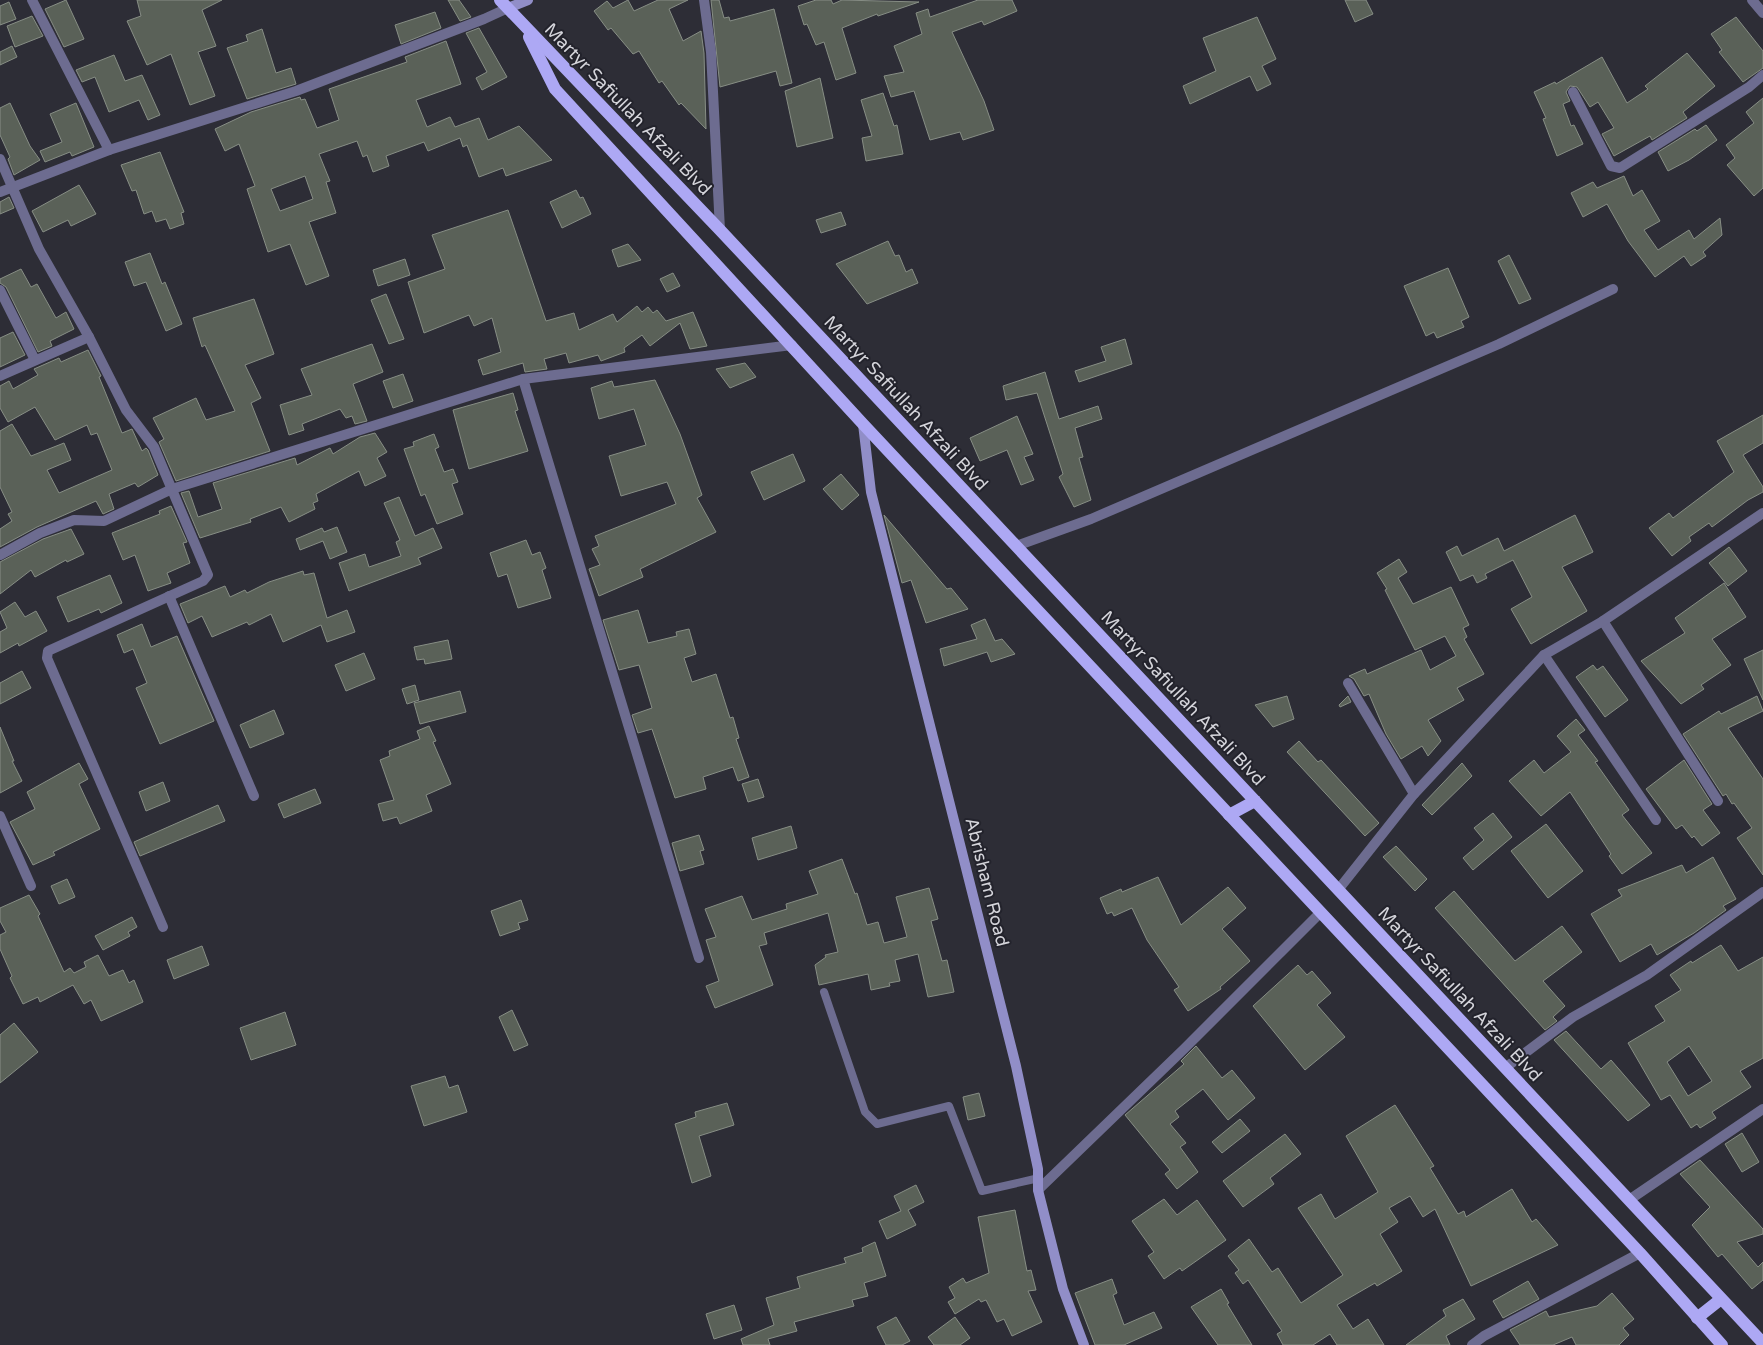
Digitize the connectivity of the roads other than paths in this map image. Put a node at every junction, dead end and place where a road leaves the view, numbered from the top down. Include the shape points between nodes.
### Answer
1 (32, 0) edge
2 (528, 0) edge
3 (704, 0) edge
4 (1752, 0) edge
5 (504, 4) edge
6 (1763, 13) edge
7 (524, 26) junction
8 (1763, 75) edge
9 (1573, 92) dead end
10 (109, 150) junction
11 (0, 158) edge
12 (13, 186) junction
13 (0, 192) edge
14 (720, 230) junction
15 (1613, 289) dead end
16 (0, 290) edge
17 (89, 337) junction
18 (792, 345) junction
19 (35, 360) junction
20 (0, 376) edge
21 (523, 379) junction
22 (864, 424) junction
23 (172, 490) junction
24 (1763, 513) edge
25 (1016, 546) junction
26 (0, 555) edge
27 (169, 596) junction
28 (1603, 621) junction
29 (1544, 655) junction
30 (1348, 683) dead end
31 (1414, 794) junction
32 (254, 796) dead end
33 (1255, 801) junction
34 (1718, 801) dead end
35 (1229, 815) junction
36 (0, 816) edge
37 (1656, 820) dead end
38 (31, 886) dead end
39 (1338, 890) junction
40 (1763, 892) edge
41 (1320, 913) junction
42 (163, 927) dead end
43 (699, 958) dead end
44 (824, 992) dead end
45 (1505, 1068) junction
46 (1763, 1109) edge
47 (1040, 1178) junction
48 (1038, 1190) junction
49 (1629, 1200) junction
50 (1640, 1254) junction
51 (1721, 1299) junction
52 (1697, 1318) junction
53 (1763, 1343) edge
54 (1084, 1345) edge
55 (1472, 1345) edge
56 (1722, 1345) edge

1 - 10 street
2 - 5 main road
3 - 14 street via 711,52
4 - 6 street
5 - 7 main road
5 - 10 street via 484,19 296,91
7 - 14 main road, Martyr Safiullah Afzali Blvd
7 - 18 main road, Martyr Safiullah Afzali Blvd via 555,89
8 - 9 street via 1620,168 1611,166
10 - 12 street
11 - 12 street
12 - 13 street
12 - 17 street via 40,250
14 - 25 main road, Martyr Safiullah Afzali Blvd
15 - 25 street via 1490,348 1091,519
16 - 19 street
17 - 19 street
17 - 23 street via 126,410 154,447
18 - 21 street
18 - 22 main road, Martyr Safiullah Afzali Blvd
19 - 20 street
21 - 23 street
21 - 43 street
22 - 35 main road, Martyr Safiullah Afzali Blvd
22 - 47 main road, Abrisham Road via 871,492 1016,1066
23 - 26 street via 104,521 74,520 15,545
23 - 27 street via 208,575
24 - 28 street
25 - 33 main road, Martyr Safiullah Afzali Blvd
27 - 32 street
27 - 42 street via 53,648 48,651 47,658
28 - 29 street
28 - 34 street
29 - 31 street
29 - 37 street
30 - 31 street
31 - 39 street
33 - 35 main road
33 - 39 main road, Martyr Safiullah Afzali Blvd
35 - 41 main road, Martyr Safiullah Afzali Blvd
36 - 38 street
39 - 45 main road, Martyr Safiullah Afzali Blvd
40 - 45 street via 1647,975 1573,1017
41 - 48 street
41 - 50 main road, Martyr Safiullah Afzali Blvd
44 - 47 lane via 865,1112 877,1124 949,1106 982,1191
45 - 49 main road, Martyr Safiullah Afzali Blvd
46 - 49 street
47 - 48 main road, Abrisham Road
48 - 54 main road, Abrisham Road via 1063,1289
49 - 51 main road, Martyr Safiullah Afzali Blvd
50 - 52 main road, Martyr Safiullah Afzali Blvd
50 - 55 street
51 - 52 main road
51 - 53 main road, Martyr Safiullah Afzali Blvd
52 - 56 main road, Martyr Safiullah Afzali Blvd

